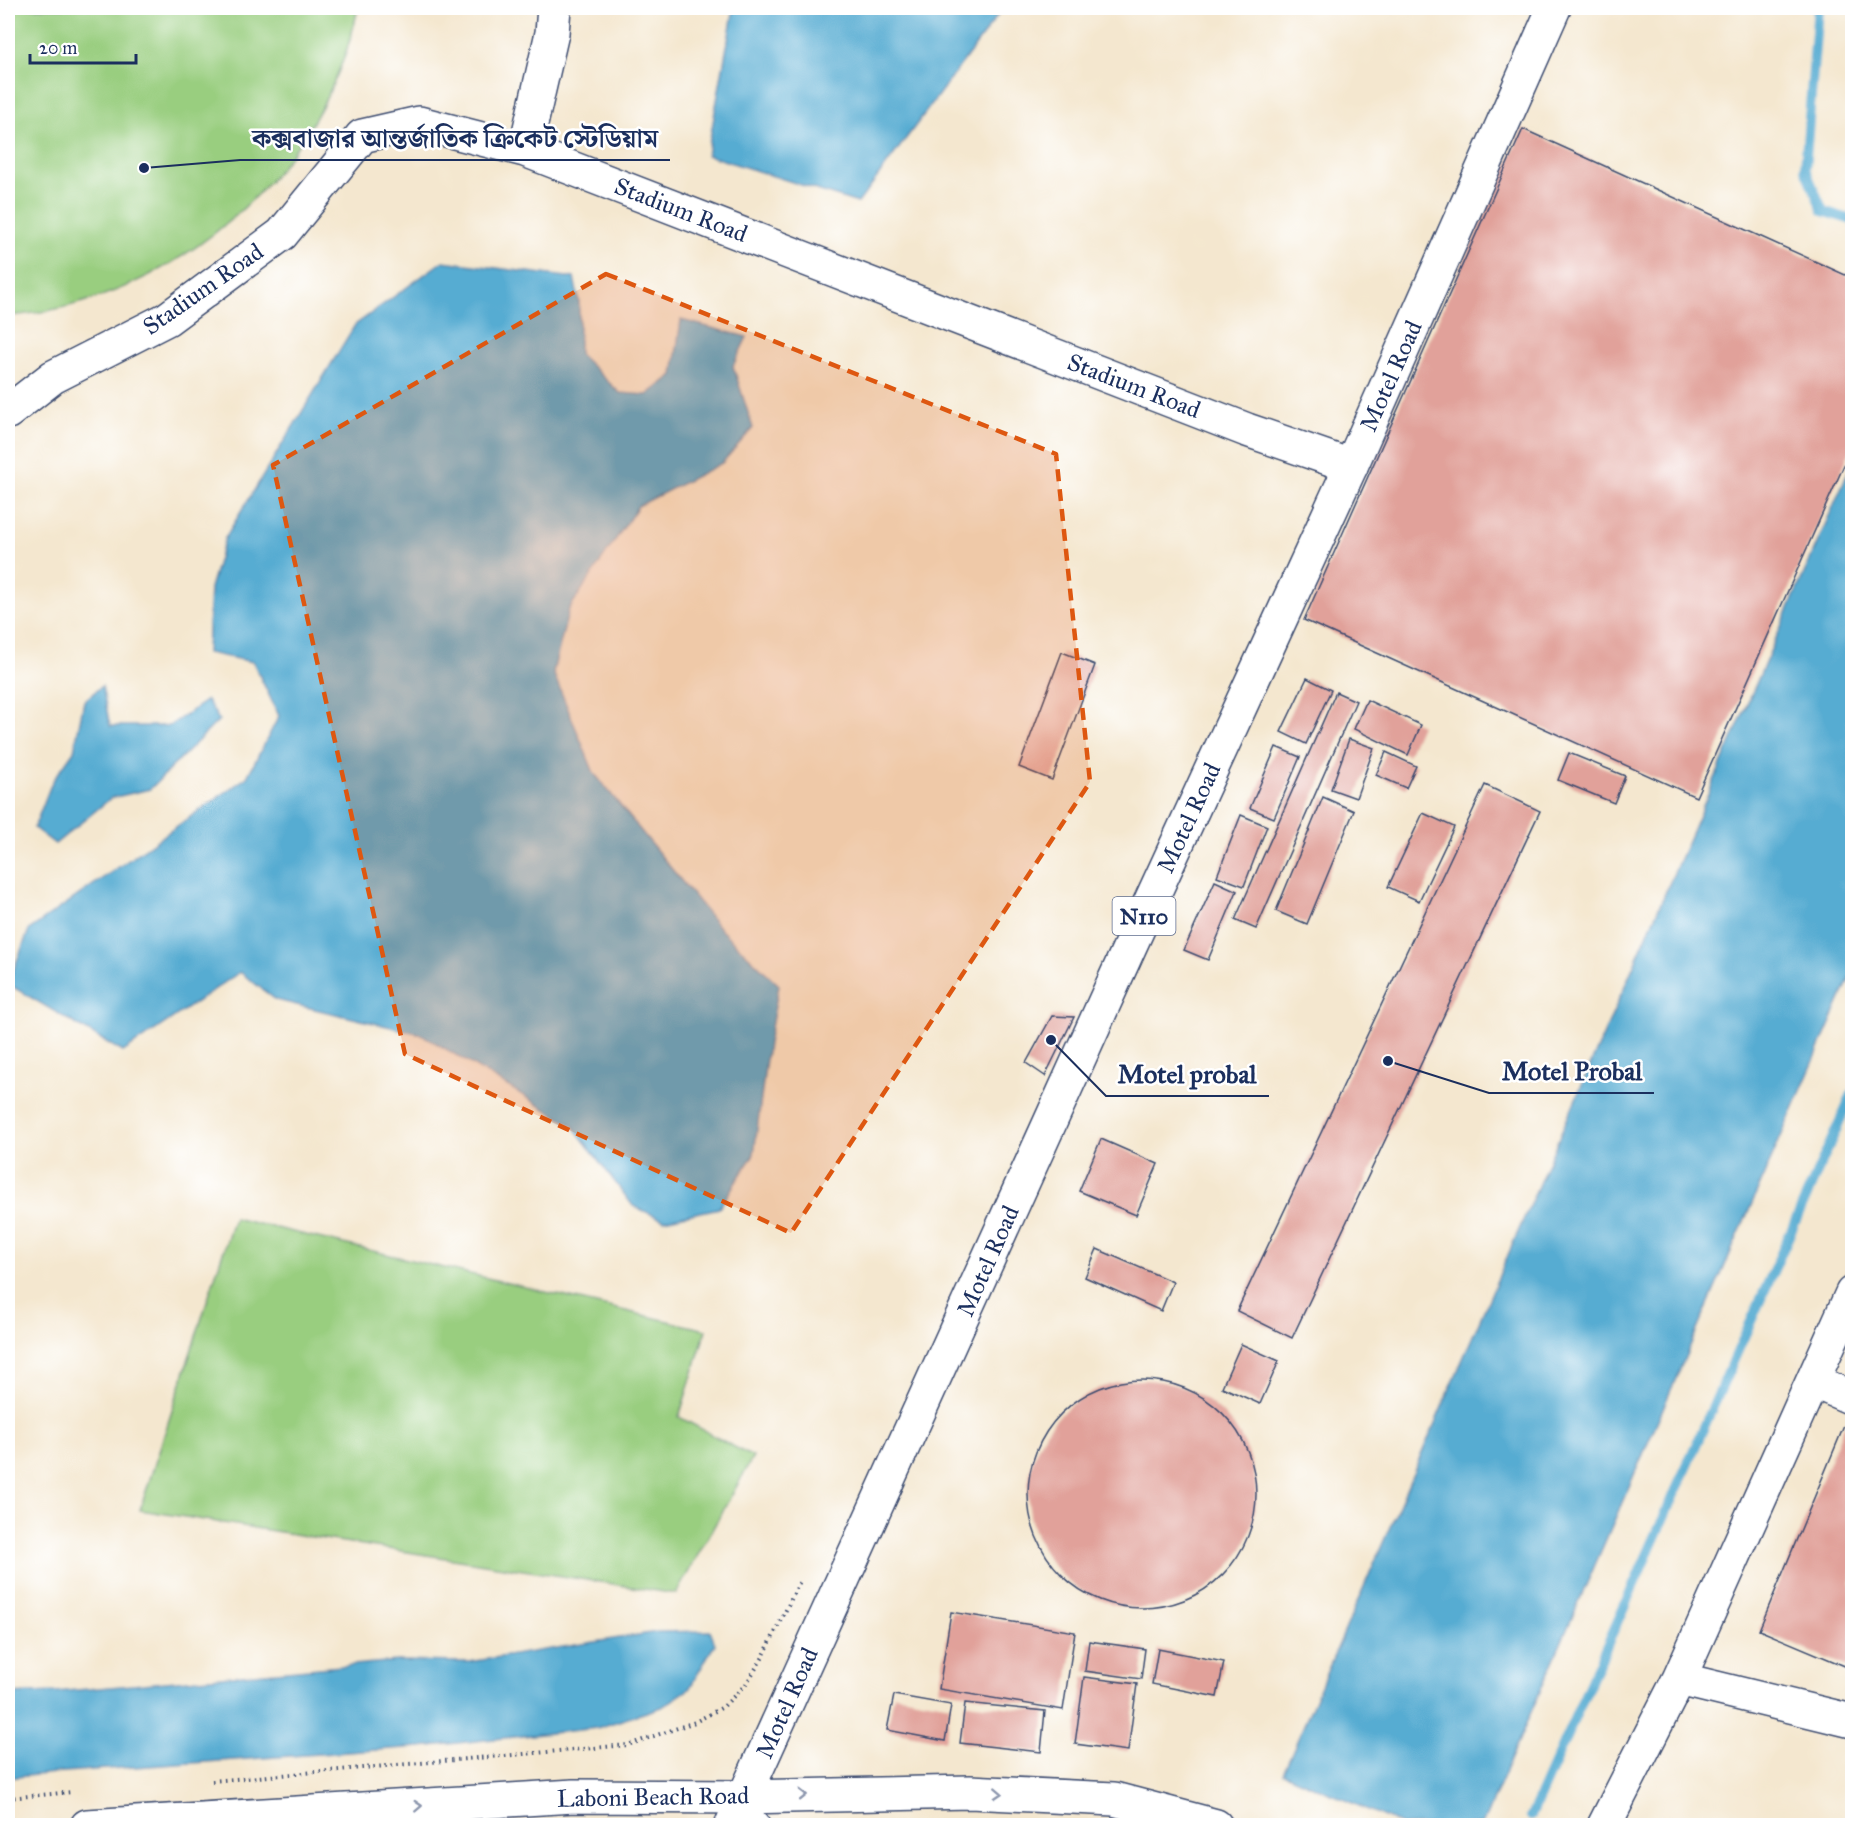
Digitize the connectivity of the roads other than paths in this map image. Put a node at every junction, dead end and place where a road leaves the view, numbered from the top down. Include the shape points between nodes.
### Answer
1 (554, 8) edge
2 (1554, 8) edge
3 (525, 150) junction
4 (8, 412) edge
5 (1351, 466) junction
6 (1852, 1293) edge
7 (1813, 1381) junction
8 (1852, 1398) edge
9 (1679, 1679) junction
10 (1852, 1722) edge
11 (736, 1818) edge
12 (87, 1826) edge
13 (1216, 1826) edge
14 (1604, 1826) edge

1 - 3 main road via 552,33
2 - 5 main road, Motel Road / N110
3 - 4 main road, Stadium Road via 419,123 362,136 282,234 167,319 53,377
3 - 5 main road, Stadium Road via 1247,430
5 - 11 main road, Motel Road / N110
6 - 7 main road
7 - 8 main road
7 - 9 main road
9 - 10 main road
9 - 14 main road
12 -> 11 main road, Laboni Beach Road via 574,1797
11 -> 13 main road, Laboni Beach Road via 970,1792 1114,1799

